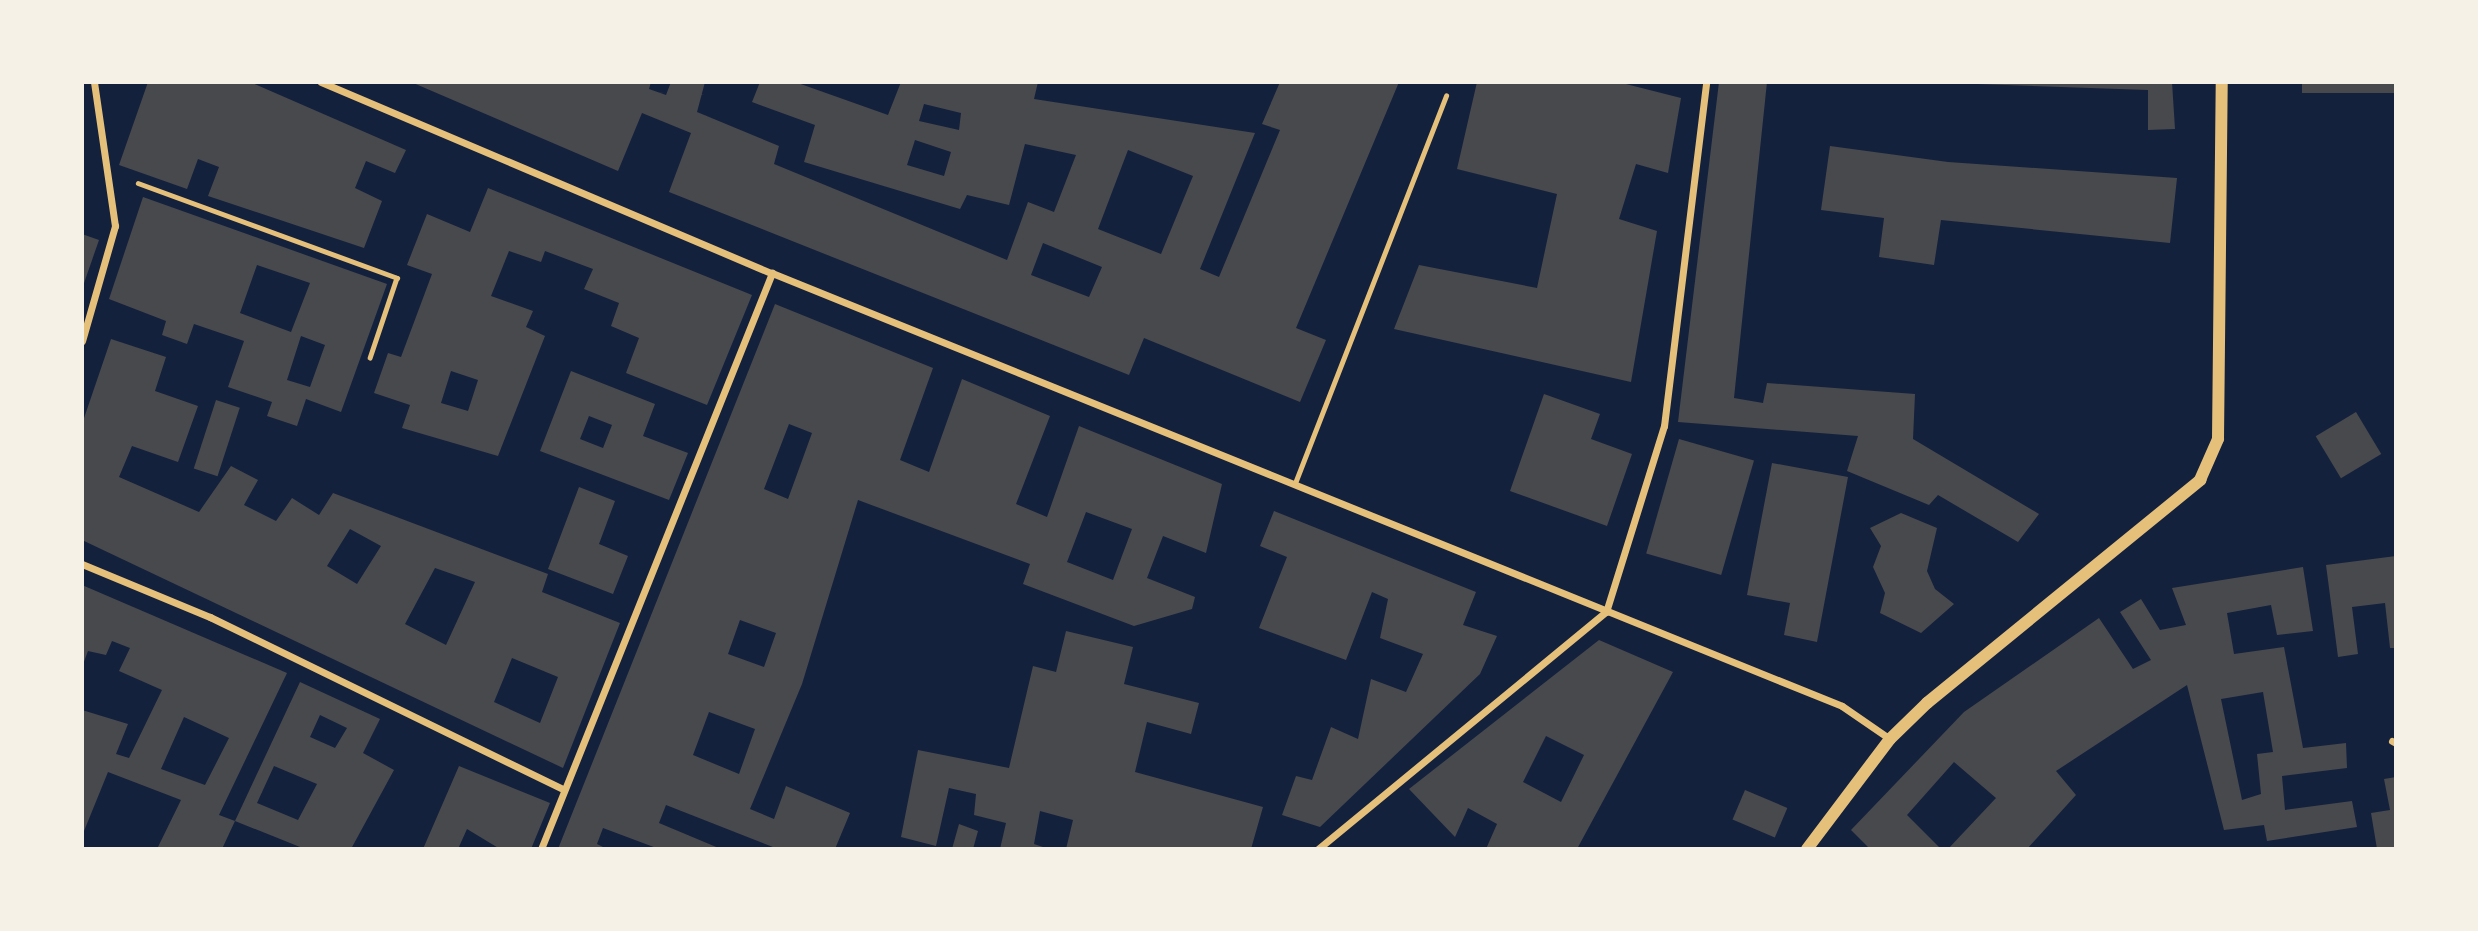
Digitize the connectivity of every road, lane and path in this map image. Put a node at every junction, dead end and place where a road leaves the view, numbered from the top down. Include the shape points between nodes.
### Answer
1 (94, 82) edge
2 (321, 82) edge
3 (1706, 82) edge
4 (2222, 82) edge
5 (1446, 95) dead end
6 (112, 173) junction
7 (772, 273) junction
8 (82, 341) edge
9 (370, 358) dead end
10 (1295, 483) junction
11 (82, 564) edge
12 (1606, 612) junction
13 (1890, 739) junction
14 (564, 790) junction
15 (541, 849) edge
16 (1318, 849) edge
17 (1807, 849) edge

1 - 6 street
2 - 7 street
3 - 12 street via 1664,426
4 - 13 street via 2218,439 2200,480
5 - 10 lane
6 - 8 street via 115,226
6 - 9 path via 397,278
7 - 10 street
7 - 14 street
10 - 12 street
11 - 14 street via 210,617
12 - 13 street via 1842,706
12 - 16 street
13 - 17 street
14 - 15 street

